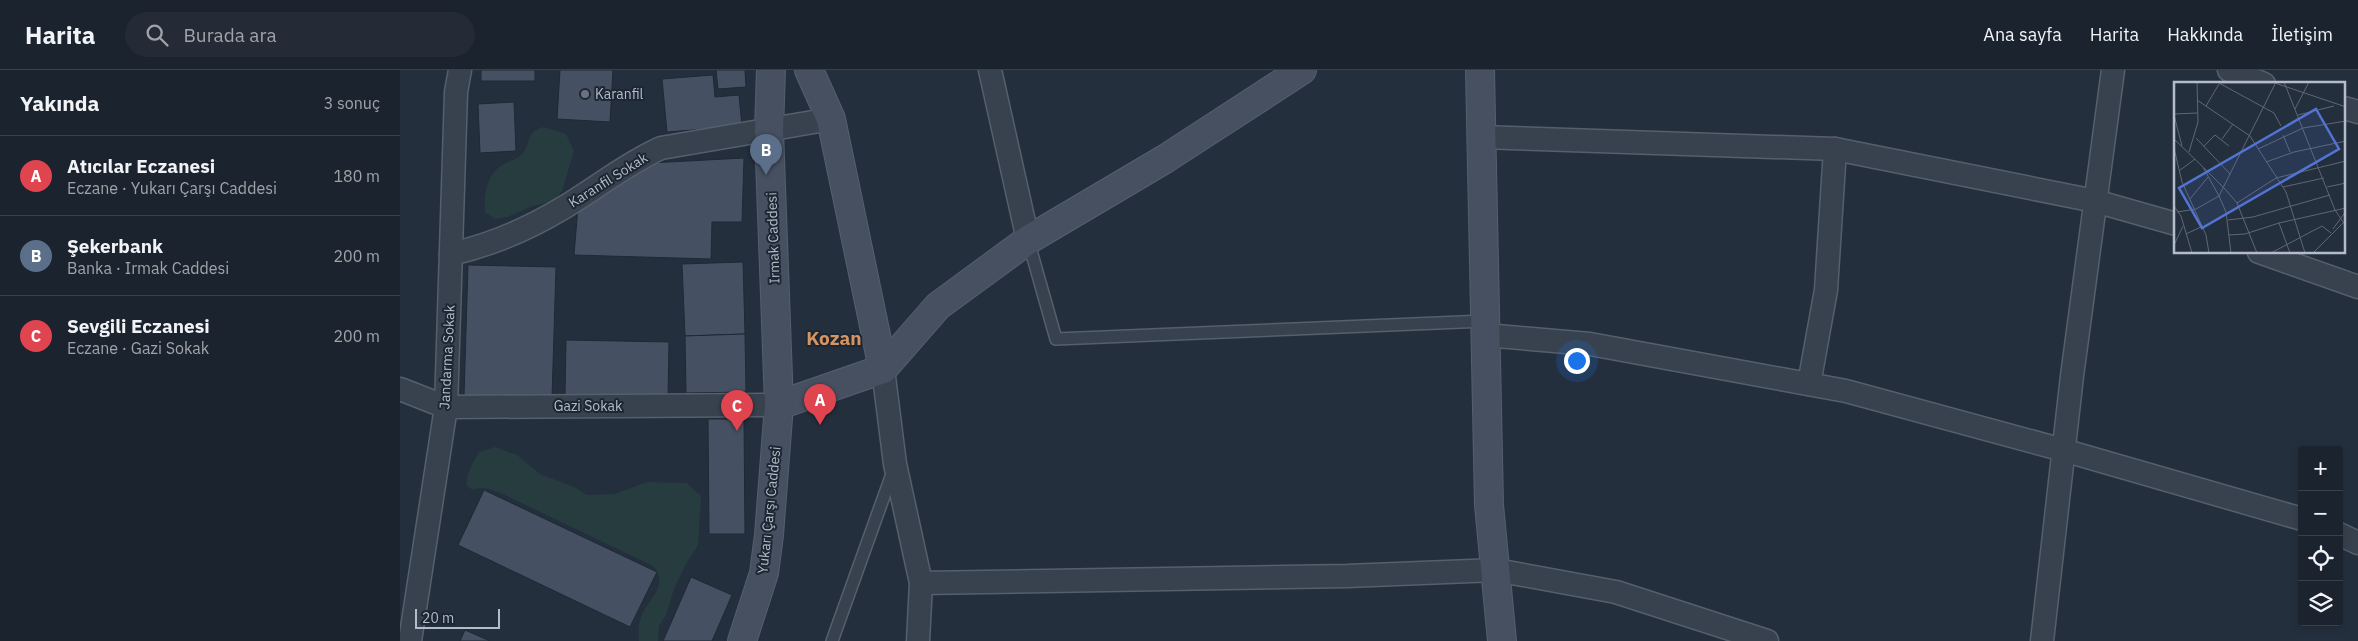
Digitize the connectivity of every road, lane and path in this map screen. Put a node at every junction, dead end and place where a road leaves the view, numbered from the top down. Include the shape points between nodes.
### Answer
1 (460, 70) edge
2 (771, 70) edge
3 (809, 70) edge
4 (990, 70) edge
5 (1302, 70) edge
6 (1480, 70) edge
7 (2113, 70) edge
8 (2229, 70) edge
9 (2259, 82) edge
10 (831, 120) junction
11 (769, 131) junction
12 (1480, 138) junction
13 (1835, 149) junction
14 (2095, 201) junction
15 (2174, 223) edge
16 (1028, 240) junction
17 (451, 254) junction
18 (2265, 254) edge
19 (2358, 287) edge
20 (1485, 328) junction
21 (883, 369) junction
22 (1809, 384) junction
23 (400, 389) edge
24 (779, 405) junction
25 (446, 407) junction
26 (2063, 450) junction
27 (895, 464) junction
28 (2298, 518) edge
29 (2343, 536) edge
30 (2358, 543) edge
31 (1496, 570) junction
32 (921, 582) junction
33 (407, 633) edge
34 (742, 641) edge
35 (832, 641) edge
36 (918, 641) edge
37 (1502, 641) edge
38 (1767, 641) edge
39 (2042, 641) edge

1 - 17 street, Jandarma Sokak via 456,92
2 - 11 main road, Irmak Caddesi
3 - 10 main road
4 - 16 street
5 - 16 main road via 1165,159
6 - 12 main road
7 - 14 street
8 - 9 street
10 - 11 street, Karanfil Sokak
10 - 21 main road
11 - 17 street, Karanfil Sokak via 661,148 538,222 496,242
11 - 24 main road, Irmak Caddesi
12 - 13 street
12 - 20 main road
13 - 14 street
13 - 22 street via 1826,290
14 - 15 street
14 - 26 street
16 - 20 lane via 1056,339
16 - 21 main road via 938,306
17 - 25 street, Jandarma Sokak
18 - 19 street
20 - 22 street
20 - 31 main road via 1489,505
21 - 24 main road
21 - 27 street
22 - 26 street via 1846,391
23 - 25 street, Gazi Sokak
24 - 25 street, Gazi Sokak
24 - 34 main road, Yukarı Çarşı Caddesi via 764,573
25 - 33 street, Jandarma Sokak
26 - 28 street
26 - 39 street
27 - 32 street
27 - 35 lane
29 - 30 street
31 - 32 street via 1347,576
31 - 37 main road
31 - 38 street via 1616,592
32 - 36 street

